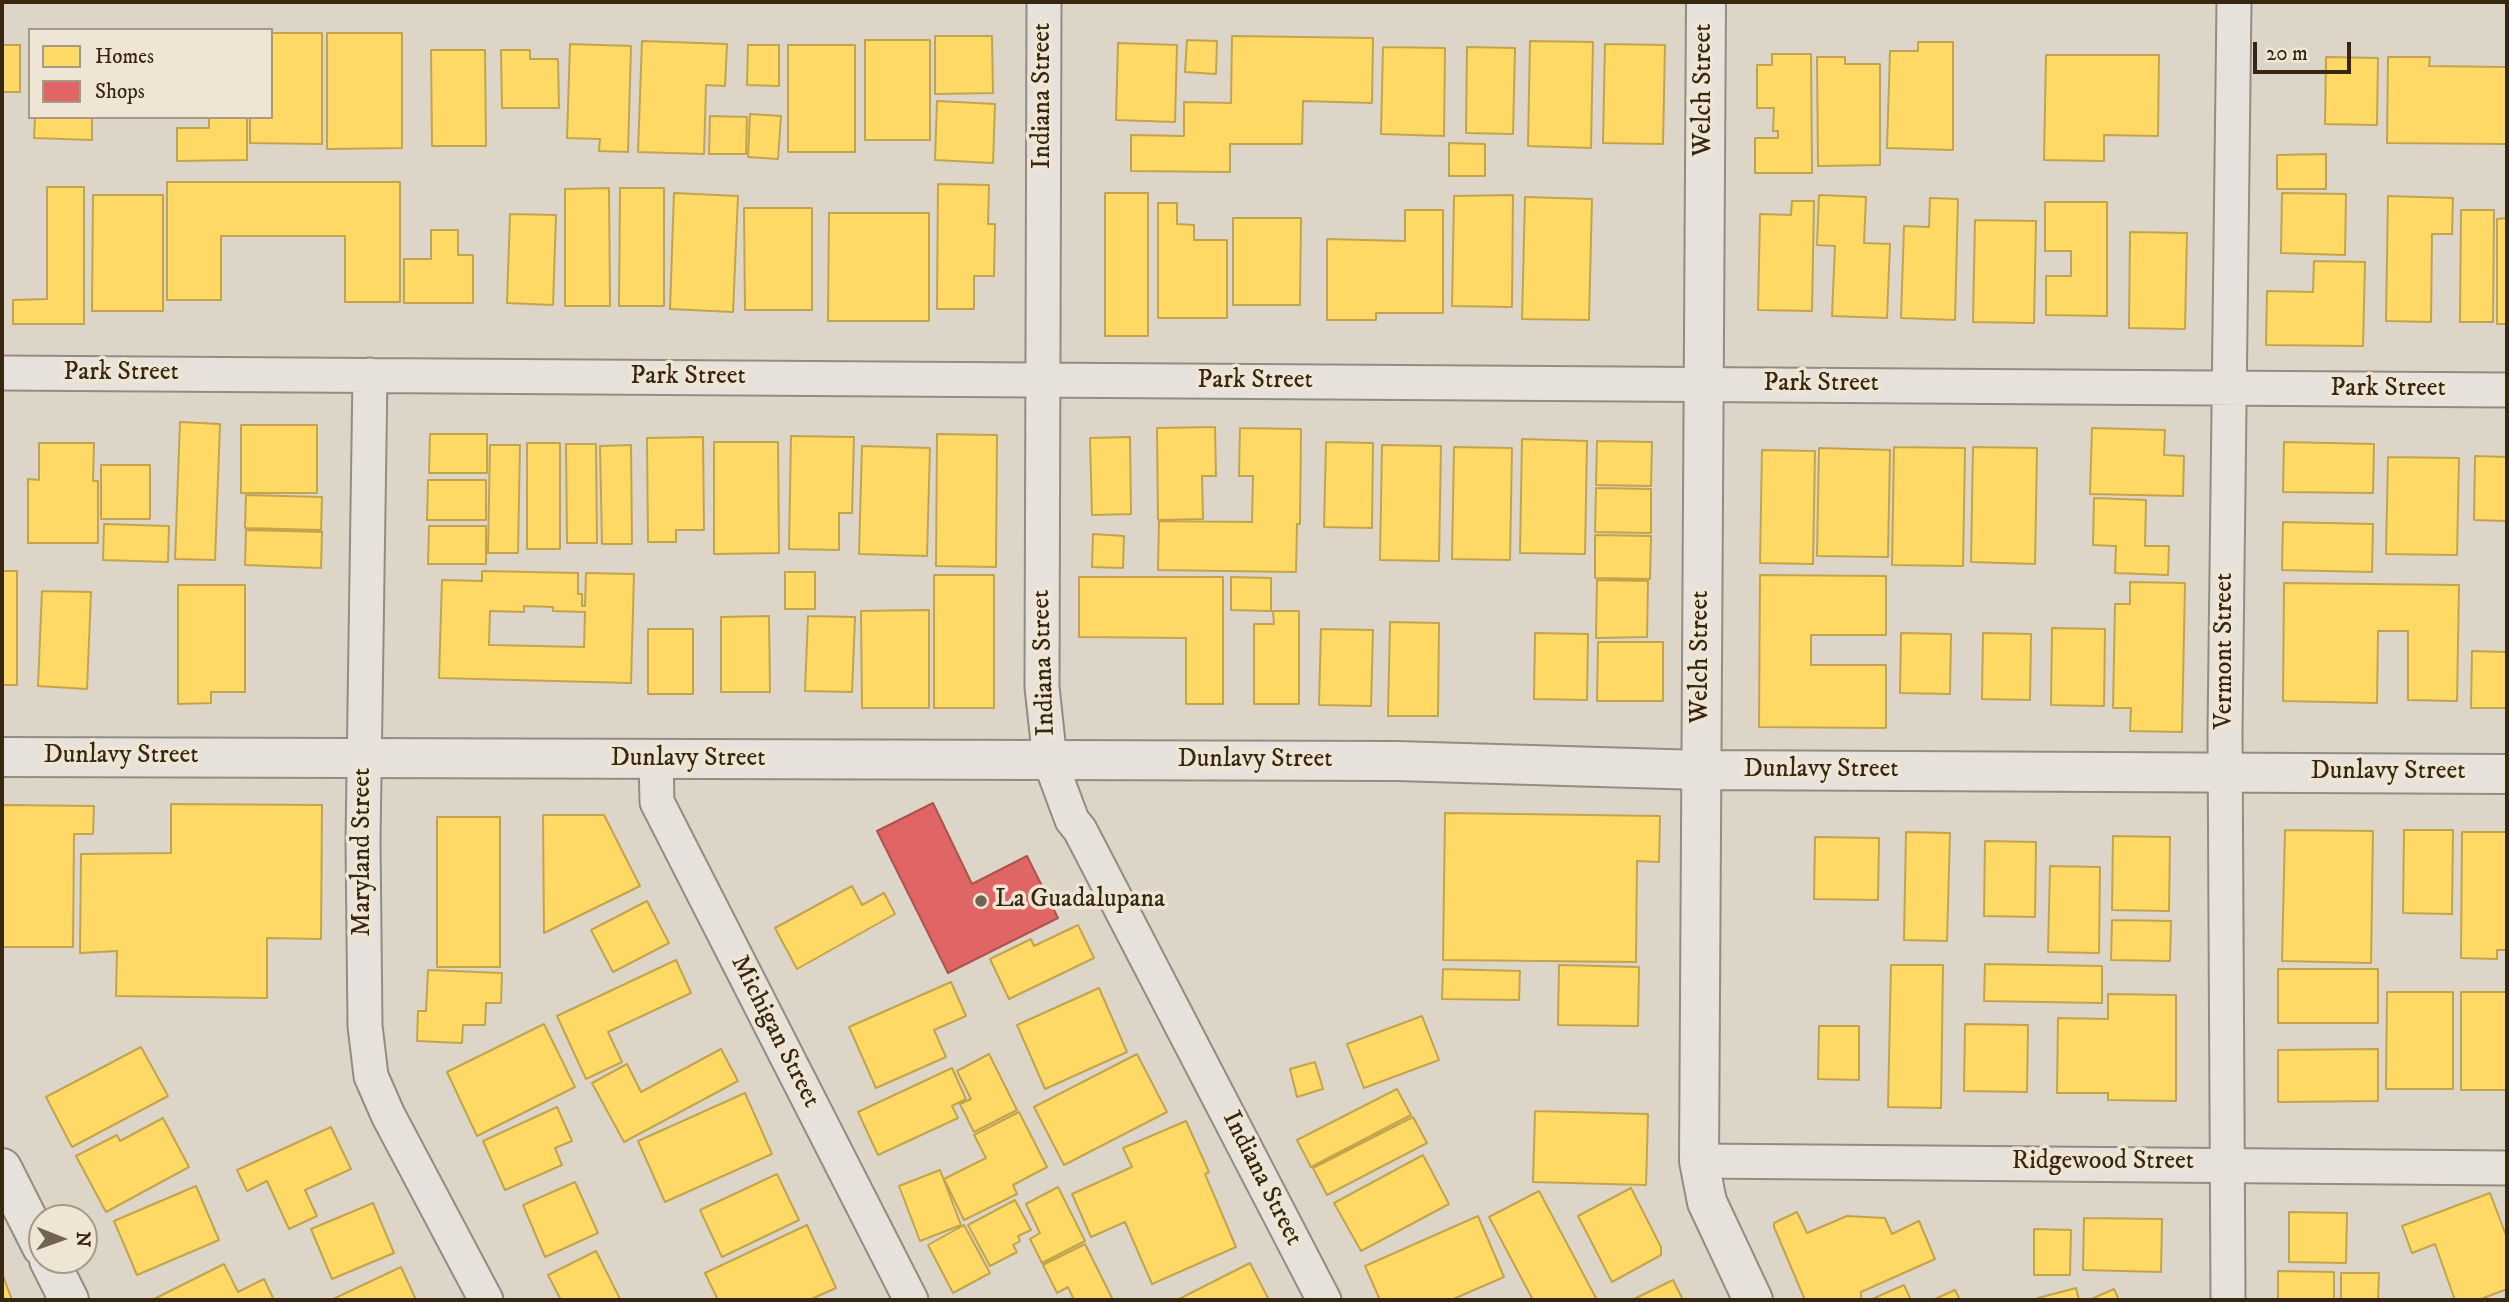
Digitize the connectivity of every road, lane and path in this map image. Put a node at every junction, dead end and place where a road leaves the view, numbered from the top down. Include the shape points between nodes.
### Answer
1 (1044, 2) edge
2 (1706, 2) edge
3 (2234, 2) edge
4 (2, 373) edge
5 (370, 375) junction
6 (1043, 380) junction
7 (1703, 384) junction
8 (2228, 388) junction
9 (2507, 390) edge
10 (2, 757) edge
11 (364, 758) junction
12 (656, 760) junction
13 (1050, 761) junction
14 (1701, 770) junction
15 (2225, 773) junction
16 (2507, 774) edge
17 (1699, 1161) junction
18 (2226, 1164) junction
19 (2, 1168) edge
20 (2507, 1168) edge
21 (28, 1219) edge
22 (55, 1274) edge
23 (69, 1300) edge
24 (486, 1300) edge
25 (911, 1300) edge
26 (1324, 1300) edge
27 (1753, 1300) edge
28 (2228, 1300) edge

1 - 6 street, Indiana Street
2 - 7 street, Welch Street
3 - 8 street, Vermont Street
4 - 5 street, Park Street
5 - 6 street, Park Street
5 - 11 street, Maryland Street
6 - 7 street, Park Street
6 - 13 street, Indiana Street via 1042,687
7 - 8 street, Park Street
7 - 14 street, Welch Street
8 - 9 street, Park Street
8 - 15 street, Vermont Street
10 - 11 street, Dunlavy Street
11 - 12 street, Dunlavy Street
11 - 24 street, Maryland Street via 365,1026 371,1076
12 - 13 street, Dunlavy Street
12 - 25 street, Michigan Street via 657,802
13 - 14 street, Dunlavy Street via 1396,761
13 - 26 street, Indiana Street via 1072,820
14 - 15 street, Dunlavy Street
14 - 17 street, Welch Street
15 - 16 street, Dunlavy Street
15 - 18 street, Vermont Street
17 - 18 street, Ridgewood Street
17 - 27 street, Welch Street via 1707,1202
18 - 20 street, Ridgewood Street
18 - 28 street, Vermont Street
19 - 21 street
22 - 23 street

